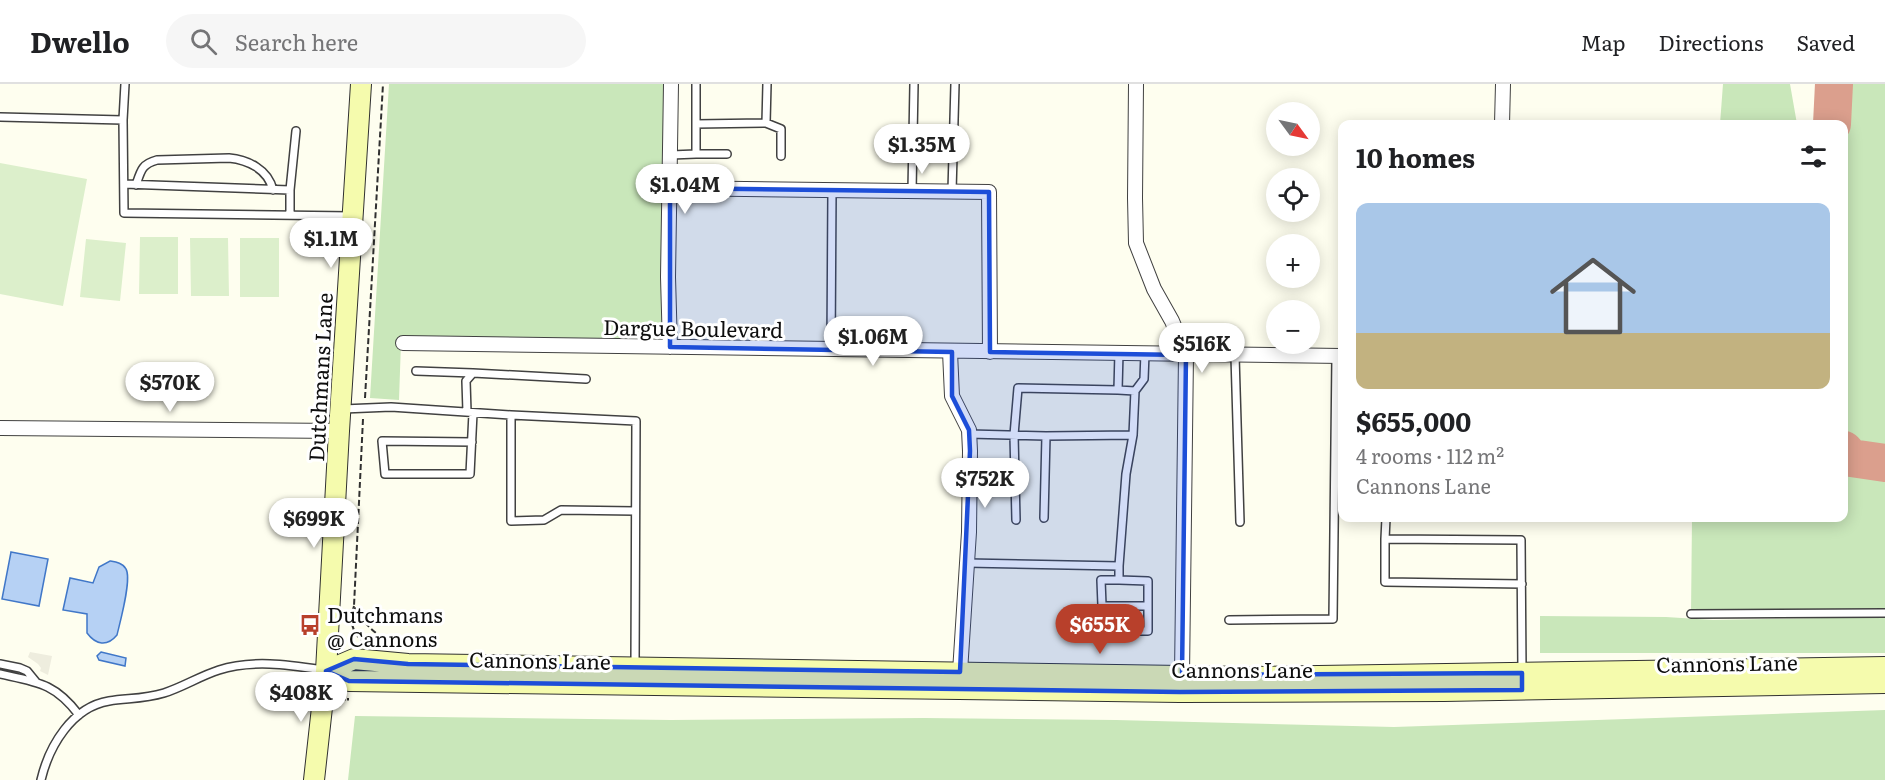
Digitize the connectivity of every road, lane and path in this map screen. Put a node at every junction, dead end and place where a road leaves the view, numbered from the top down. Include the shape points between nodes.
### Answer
1 (125, 84) edge
2 (361, 84) edge
3 (383, 84) edge
4 (671, 84) edge
5 (696, 84) edge
6 (767, 84) edge
7 (914, 84) edge
8 (955, 84) edge
9 (1136, 84) edge
10 (1503, 84) edge
11 (0, 117) edge
12 (123, 120) junction
13 (1503, 120) edge
14 (766, 123) junction
15 (696, 124) junction
16 (296, 131) dead end
17 (912, 149) junction
18 (953, 150) junction
19 (696, 154) junction
20 (727, 154) dead end
21 (671, 155) junction
22 (781, 156) dead end
23 (124, 184) junction
24 (136, 184) junction
25 (670, 188) junction
26 (273, 190) junction
27 (290, 190) junction
28 (832, 190) junction
29 (912, 191) junction
30 (952, 191) junction
31 (290, 215) junction
32 (353, 216) junction
33 (403, 344) dead end
34 (670, 347) junction
35 (831, 350) junction
36 (950, 352) junction
37 (990, 352) junction
38 (1119, 352) junction
39 (1145, 353) junction
40 (1186, 355) junction
41 (1235, 356) junction
42 (1338, 356) edge
43 (416, 371) dead end
44 (473, 373) junction
45 (586, 379) dead end
46 (1118, 390) junction
47 (1135, 392) junction
48 (364, 408) junction
49 (340, 409) junction
50 (470, 412) junction
51 (511, 415) junction
52 (0, 428) edge
53 (339, 430) junction
54 (1338, 431) edge
55 (969, 434) junction
56 (1014, 435) junction
57 (1133, 435) junction
58 (1046, 436) junction
59 (472, 442) junction
60 (635, 511) junction
61 (1044, 518) dead end
62 (1016, 519) dead end
63 (1240, 522) dead end
64 (1386, 522) edge
65 (1385, 539) junction
66 (967, 563) junction
67 (1119, 566) junction
68 (1119, 580) junction
69 (1522, 584) junction
70 (354, 606) junction
71 (1102, 606) junction
72 (1147, 606) junction
73 (1885, 613) edge
74 (1691, 614) dead end
75 (1229, 620) dead end
76 (386, 640) junction
77 (366, 643) dead end
78 (382, 643) dead end
79 (404, 649) dead end
80 (0, 664) edge
81 (298, 666) junction
82 (1885, 667) edge
83 (635, 668) junction
84 (326, 671) junction
85 (0, 674) edge
86 (960, 681) junction
87 (1522, 681) junction
88 (36, 682) junction
89 (1181, 683) junction
90 (1885, 683) edge
91 (322, 699) junction
92 (79, 715) junction
93 (41, 780) edge
94 (314, 780) edge

1 - 12 lane
2 - 32 main road, Dutchmans Lane
3 - 48 path
4 - 21 street
5 - 15 lane
6 - 14 lane
7 - 17 lane
8 - 18 lane
9 - 40 street via 1136,243
10 - 13 street
11 - 12 lane
12 - 23 lane
14 - 15 lane
14 - 22 lane via 782,129
15 - 19 lane
16 - 27 lane
17 - 18 lane
17 - 29 lane
18 - 30 lane
19 - 20 lane
19 - 21 lane
21 - 25 street
23 - 24 lane
23 - 31 lane via 124,213
24 - 26 lane
24 - 26 lane via 148,162 229,158 240,159 264,172
25 - 28 street
25 - 34 street
26 - 27 lane
27 - 31 lane
28 - 29 street
28 - 35 lane
29 - 30 street
30 - 37 street via 989,192
31 - 32 lane
32 - 49 main road, Dutchmans Lane
33 - 34 street, Dargue Boulevard
34 - 35 street, Dargue Boulevard
35 - 36 street, Dargue Boulevard
36 - 37 street, Dargue Boulevard
36 - 55 street via 952,396
37 - 38 street, Dargue Boulevard
38 - 39 street, Dargue Boulevard
38 - 46 lane
39 - 40 street, Dargue Boulevard
39 - 47 lane via 1144,379
40 - 41 street, Dargue Boulevard
40 - 89 street
41 - 42 street, Dargue Boulevard
41 - 63 lane
43 - 44 lane
44 - 45 lane
44 - 50 lane via 466,381
46 - 47 lane
46 - 56 lane via 1018,388
47 - 57 lane
48 - 49 lane
48 - 50 lane
48 - 70 path
49 - 53 main road, Dutchmans Lane
50 - 51 lane
50 - 59 lane
51 - 60 lane via 636,421
51 - 60 lane via 511,521 544,520 561,510
52 - 53 street
53 - 84 main road, Dutchmans Lane
54 - 75 lane via 1333,620
55 - 56 lane
55 - 66 street
56 - 58 lane
56 - 62 lane
57 - 58 lane
57 - 67 lane
58 - 61 lane
59 - 59 lane via 470,474 385,474 382,441
60 - 83 lane
64 - 65 lane
65 - 69 lane via 1385,582
65 - 69 lane via 1521,540
66 - 67 lane
66 - 86 street
67 - 68 lane
68 - 71 lane via 1101,580
68 - 72 lane via 1148,581
69 - 87 lane
70 - 76 path via 359,617
70 - 77 path via 351,625 358,640
71 - 72 lane
71 - 72 lane via 1103,631 1148,631
73 - 74 lane
76 - 78 path
76 - 79 path
80 - 88 lane via 27,671
81 - 84 lane
81 - 91 path via 294,698
81 - 92 lane via 259,664 220,669 168,692 144,699 108,701
82 - 87 main road, Cannons Lane
83 - 84 main road, Cannons Lane via 408,664 354,659
83 - 86 main road, Cannons Lane
84 - 86 main road, Cannons Lane via 350,681
84 - 91 main road, Dutchmans Lane
85 - 88 lane
86 - 89 main road, Cannons Lane
87 - 89 main road, Cannons Lane via 1250,676
87 - 90 main road, Cannons Lane
88 - 92 lane via 57,691
91 - 94 main road, Dutchmans Lane
92 - 93 lane via 52,747

